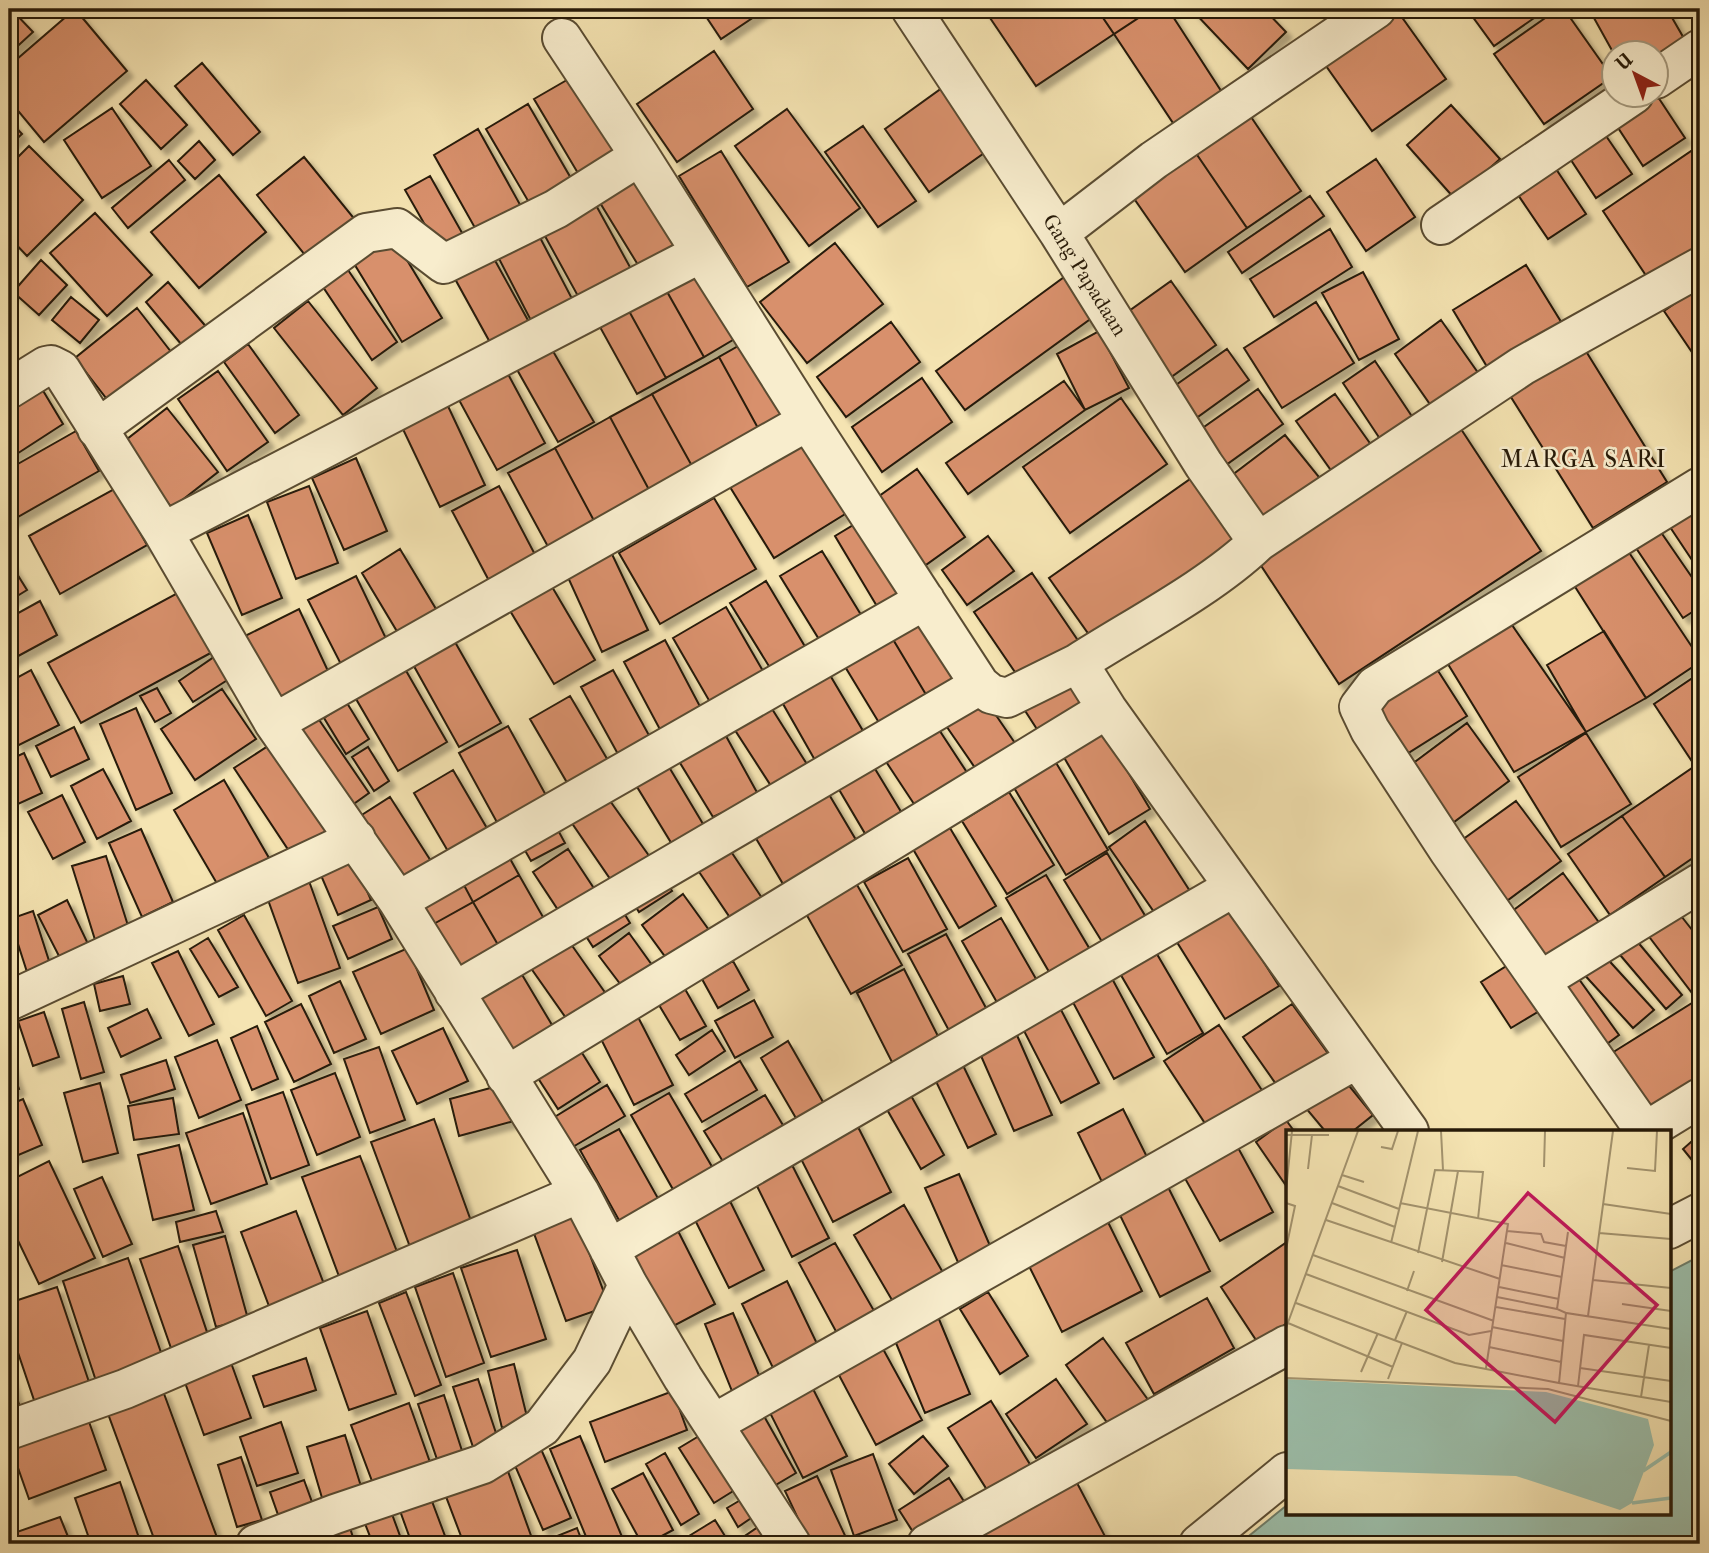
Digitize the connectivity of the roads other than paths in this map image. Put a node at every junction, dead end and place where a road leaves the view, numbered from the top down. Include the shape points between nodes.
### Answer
1 (911, 9) edge
2 (1376, 9) edge
3 (562, 38) dead end
4 (1700, 49) edge
5 (1670, 70) edge
6 (1613, 108) edge
7 (640, 156) junction
8 (1441, 225) dead end
9 (1059, 233) junction
10 (701, 253) junction
11 (1700, 267) edge
12 (9, 389) edge
13 (808, 421) junction
14 (97, 429) junction
15 (1700, 487) edge
16 (163, 531) junction
17 (1258, 542) junction
18 (925, 600) junction
19 (1078, 663) junction
20 (980, 685) junction
21 (1107, 709) junction
22 (274, 723) junction
23 (356, 839) junction
24 (1700, 883) edge
25 (1234, 887) junction
26 (398, 901) junction
27 (1539, 981) junction
28 (454, 992) junction
29 (9, 1000) edge
30 (1357, 1059) junction
31 (506, 1076) junction
32 (1700, 1098) edge
33 (1408, 1130) edge
34 (1645, 1130) edge
35 (1648, 1130) edge
36 (580, 1192) junction
37 (1700, 1213) edge
38 (1670, 1228) edge
39 (609, 1249) junction
40 (628, 1285) junction
41 (1286, 1346) edge
42 (713, 1424) junction
43 (9, 1430) edge
44 (1286, 1473) edge
45 (256, 1544) edge
46 (791, 1544) edge
47 (927, 1544) edge
48 (1199, 1544) edge

1 - 9 street, Gang Papadaan
2 - 9 street via 1154,160
3 - 7 street
4 - 5 street
6 - 8 street
7 - 10 street
7 - 14 street via 556,209 444,264 397,228 366,233
9 - 17 street, Gang Papadaan via 1204,465
10 - 13 street
10 - 16 street
11 - 17 street via 1522,366
12 - 14 street via 46,366 55,366
13 - 18 street
13 - 22 street
14 - 16 street
15 - 27 street via 1375,686 1359,708 1387,758
16 - 22 street
17 - 19 street via 1182,598
18 - 20 street
18 - 26 street
19 - 20 street via 1007,698
19 - 21 street
20 - 28 street
21 - 25 street
21 - 31 street
22 - 23 street
23 - 26 street
23 - 29 street
24 - 27 street
25 - 30 street
25 - 39 street
26 - 28 street
27 - 34 street
28 - 31 street
30 - 33 street
30 - 42 street
31 - 36 street
32 - 35 street
36 - 39 street
36 - 43 street via 125,1389
37 - 38 street
39 - 40 street
40 - 42 street
40 - 45 street via 592,1361 542,1427 483,1464
41 - 47 street
42 - 46 street
44 - 48 street

